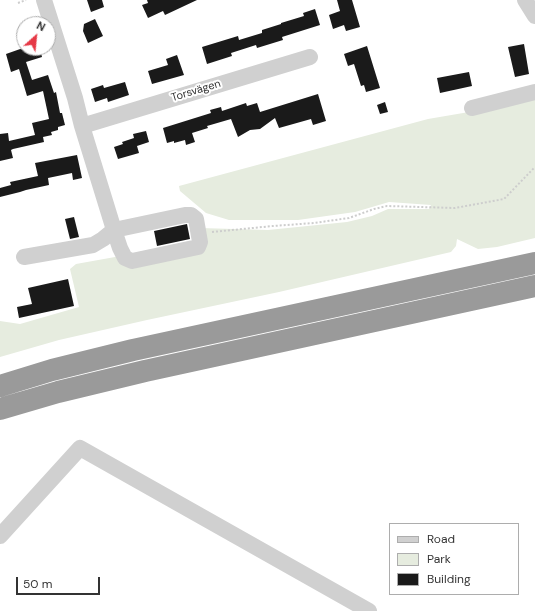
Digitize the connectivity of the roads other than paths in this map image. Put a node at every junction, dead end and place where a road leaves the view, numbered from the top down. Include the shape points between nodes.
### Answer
1 (44, 0) edge
2 (525, 0) edge
3 (535, 16) edge
4 (310, 57) dead end
5 (535, 92) edge
6 (472, 108) dead end
7 (82, 126) junction
8 (114, 230) junction
9 (24, 257) dead end
10 (535, 263) edge
11 (535, 286) edge
12 (0, 386) edge
13 (0, 409) edge
14 (0, 536) edge
15 (368, 611) edge

1 - 7 street
2 - 3 street
4 - 7 street, Torsvägen
5 - 6 street
7 - 8 street
8 - 8 street via 191,215 196,219 200,242 198,247 132,261 125,258
8 - 9 street via 93,245
10 - 12 highway via 133,350
11 - 13 highway via 145,371
14 - 15 street via 80,448

